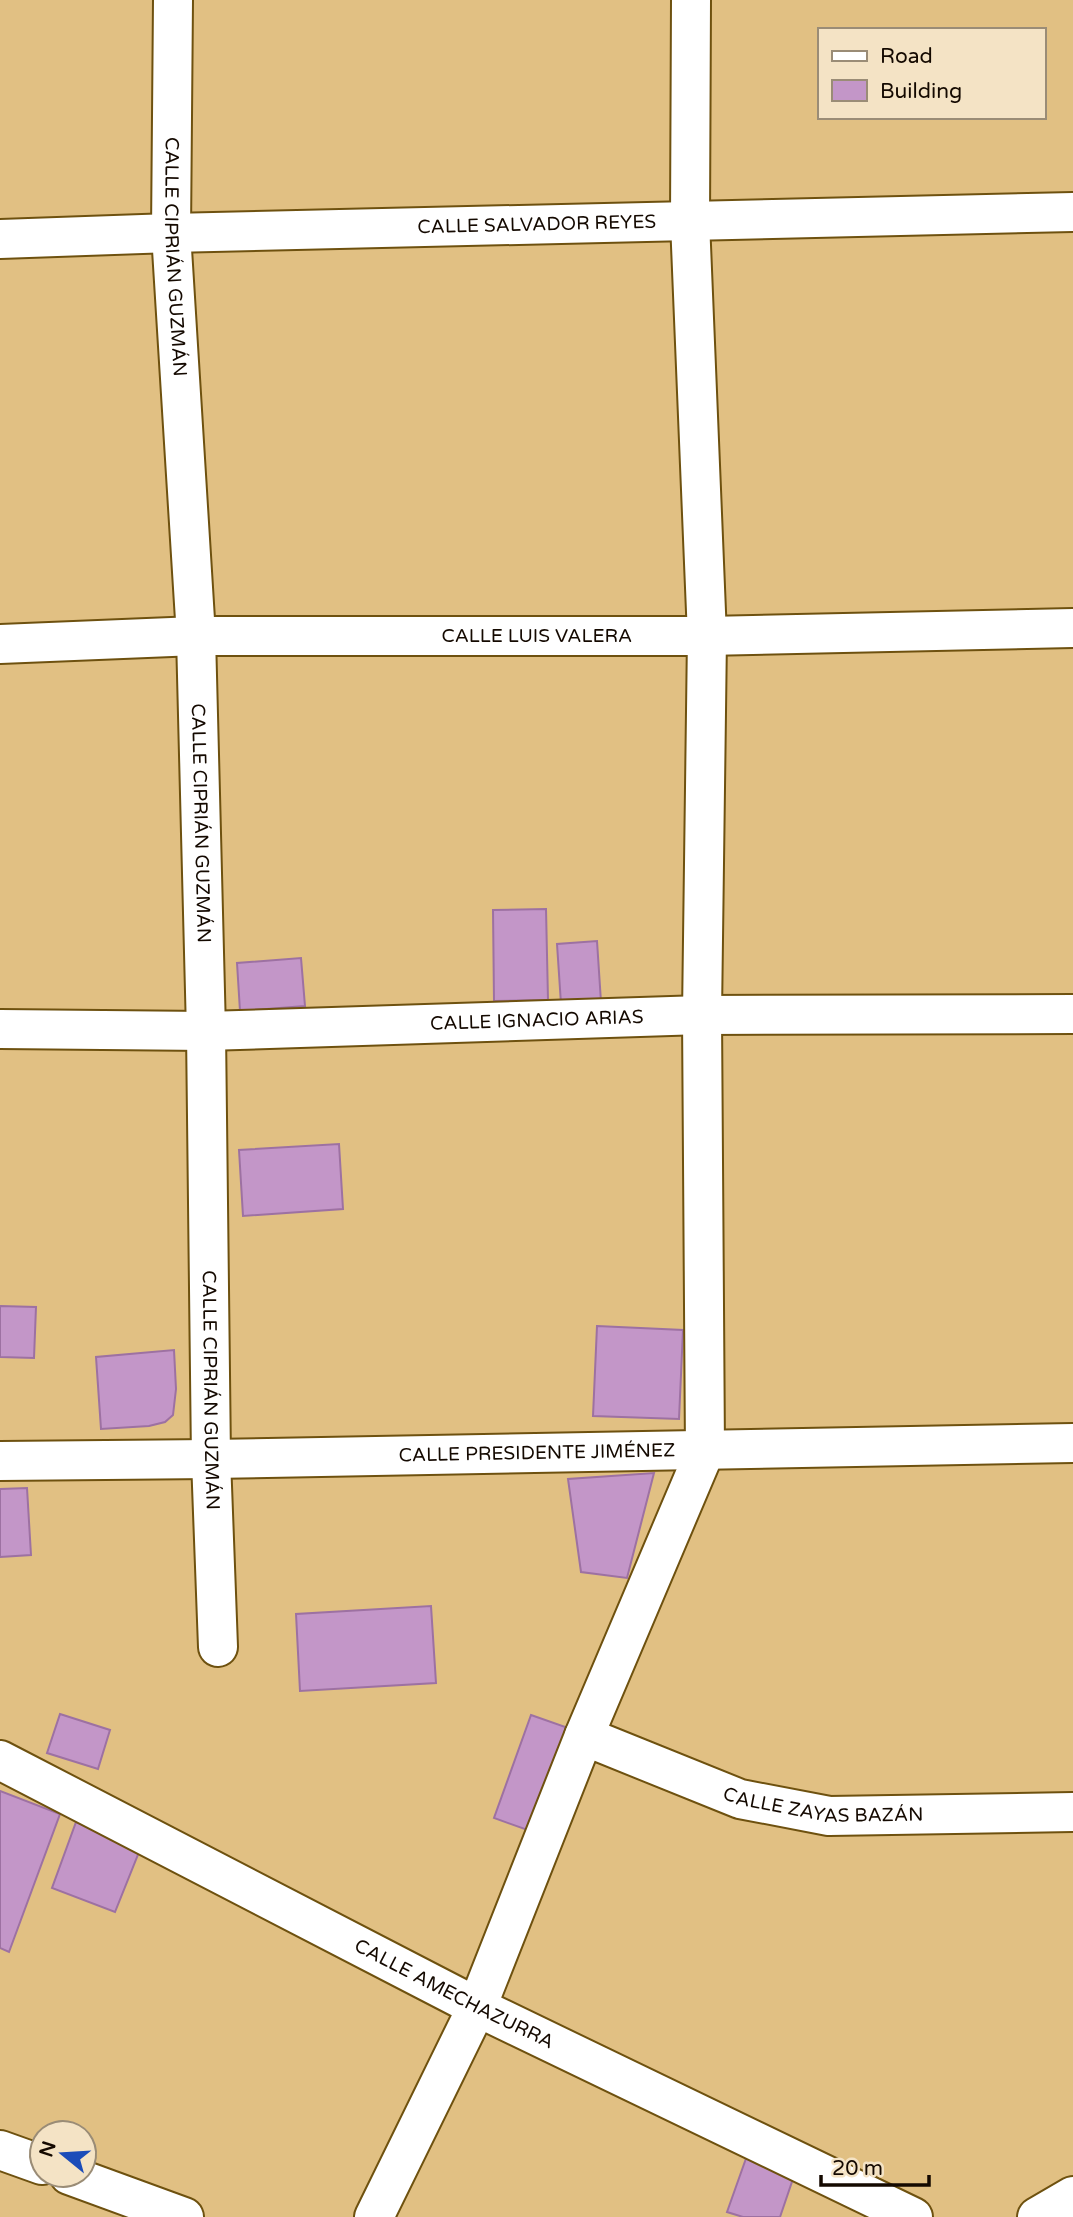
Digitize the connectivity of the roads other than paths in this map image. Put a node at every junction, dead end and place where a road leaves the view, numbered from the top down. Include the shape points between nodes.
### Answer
1 (173, 0) edge
2 (691, 0) edge
3 (1073, 212) edge
4 (690, 221) junction
5 (171, 233) junction
6 (0, 239) edge
7 (1073, 628) edge
8 (707, 635) junction
9 (196, 636) junction
10 (0, 644) edge
11 (1073, 1014) edge
12 (702, 1015) junction
13 (0, 1028) edge
14 (206, 1031) junction
15 (1073, 1444) edge
16 (705, 1451) junction
17 (211, 1460) junction
18 (0, 1461) edge
19 (218, 1647) dead end
20 (584, 1736) junction
21 (0, 1760) edge
22 (1073, 1812) edge
23 (477, 2007) junction
24 (0, 2150) edge
25 (28, 2160) edge
26 (98, 2186) edge
27 (1073, 2196) edge
28 (184, 2217) edge
29 (374, 2217) edge
30 (913, 2217) edge
31 (1037, 2217) edge

1 - 5 street, CALLE CIPRIÁN GUZMÁN
2 - 4 street
3 - 4 street, CALLE SALVADOR REYES
4 - 5 street, CALLE SALVADOR REYES
4 - 8 street
5 - 6 street, CALLE SALVADOR REYES
5 - 9 street, CALLE CIPRIÁN GUZMÁN
7 - 8 street, CALLE LUIS VALERA
8 - 9 street, CALLE LUIS VALERA
8 - 12 street
9 - 10 street, CALLE LUIS VALERA
9 - 14 street, CALLE CIPRIÁN GUZMÁN
11 - 12 street, CALLE IGNACIO ARIAS
12 - 14 street, CALLE IGNACIO ARIAS
12 - 16 street
13 - 14 street, CALLE IGNACIO ARIAS
14 - 17 street, CALLE CIPRIÁN GUZMÁN
15 - 16 street, CALLE PRESIDENTE JIMÉNEZ
16 - 17 street, CALLE PRESIDENTE JIMÉNEZ
16 - 20 street
17 - 18 street, CALLE PRESIDENTE JIMÉNEZ
17 - 19 street, CALLE CIPRIÁN GUZMÁN
20 - 22 street, CALLE ZAYAS BAZÁN via 740,1799 829,1816
20 - 23 street
21 - 23 street, CALLE AMECHAZURRA
23 - 29 street
23 - 30 street, CALLE AMECHAZURRA
24 - 25 street
26 - 28 street
27 - 31 street

